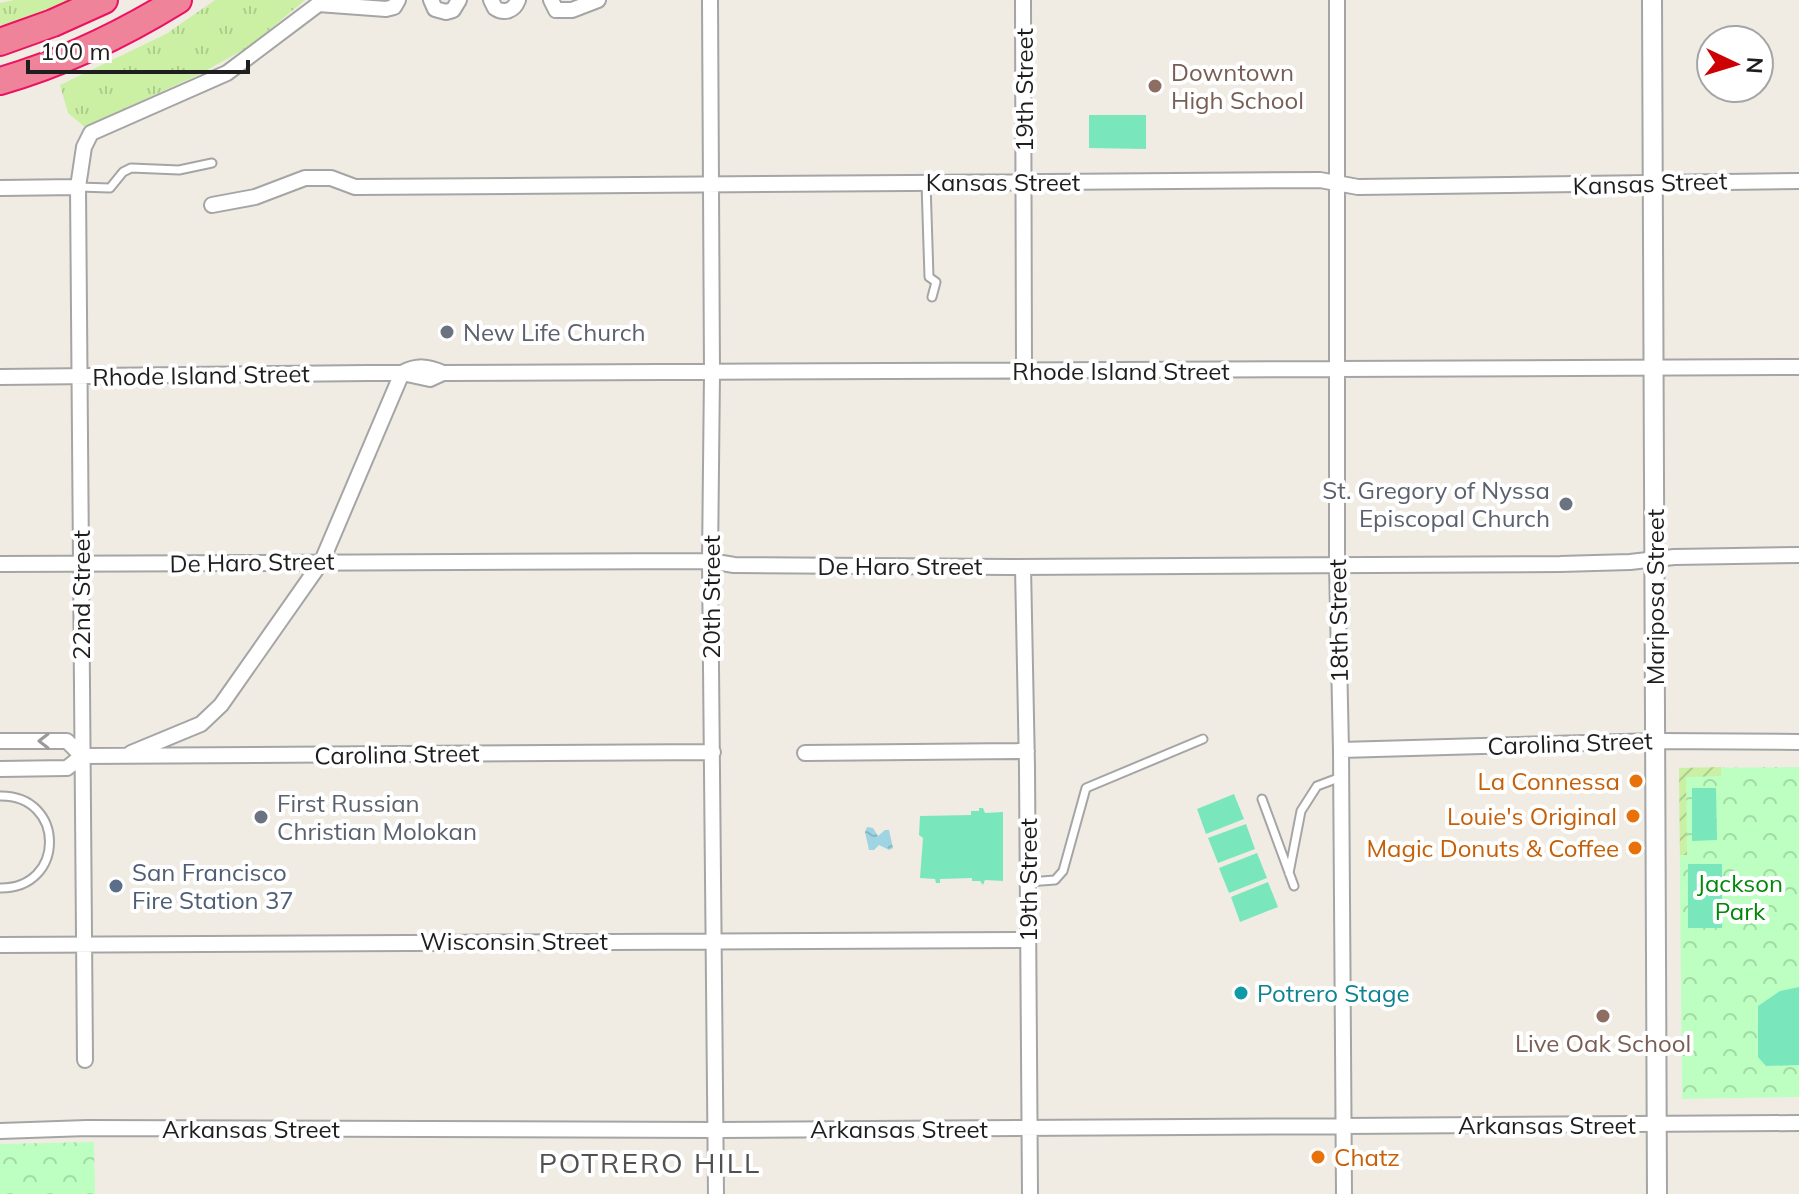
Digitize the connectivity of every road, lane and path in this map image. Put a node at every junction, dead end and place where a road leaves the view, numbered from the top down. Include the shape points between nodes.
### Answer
1 (104, 0) edge
2 (178, 0) edge
3 (398, 0) edge
4 (431, 0) edge
5 (459, 0) edge
6 (491, 0) edge
7 (518, 0) edge
8 (551, 0) edge
9 (598, 0) edge
10 (710, 0) edge
11 (1023, 0) edge
12 (1337, 0) edge
13 (1652, 0) edge
14 (321, 2) edge
15 (0, 42) edge
16 (0, 81) edge
17 (212, 163) dead end
18 (1651, 181) junction
19 (1799, 181) edge
20 (1025, 182) junction
21 (926, 183) junction
22 (1338, 183) junction
23 (711, 184) junction
24 (78, 187) junction
25 (0, 188) edge
26 (212, 205) dead end
27 (932, 297) dead end
28 (1652, 367) junction
29 (1799, 367) edge
30 (1339, 369) junction
31 (1024, 371) junction
32 (402, 373) junction
33 (712, 373) junction
34 (0, 377) edge
35 (80, 377) junction
36 (1799, 555) edge
37 (1655, 559) junction
38 (322, 561) junction
39 (710, 561) junction
40 (81, 563) junction
41 (0, 564) edge
42 (1337, 565) junction
43 (1023, 567) junction
44 (1203, 739) dead end
45 (0, 741) edge
46 (1657, 741) junction
47 (1799, 742) edge
48 (1341, 750) junction
49 (1027, 751) junction
50 (713, 752) junction
51 (805, 753) dead end
52 (82, 756) junction
53 (120, 757) junction
54 (0, 769) edge
55 (1341, 777) junction
56 (0, 796) edge
57 (1262, 799) dead end
58 (1289, 873) junction
59 (1028, 882) junction
60 (1294, 886) dead end
61 (0, 888) edge
62 (715, 940) junction
63 (1028, 940) junction
64 (0, 945) edge
65 (84, 945) junction
66 (85, 1060) dead end
67 (1799, 1123) edge
68 (1658, 1125) junction
69 (1344, 1126) junction
70 (1029, 1128) junction
71 (716, 1130) junction
72 (0, 1131) edge
73 (716, 1194) edge
74 (1030, 1194) edge
75 (1344, 1194) edge
76 (1657, 1194) edge

1 - 15 highway
2 - 16 highway via 100,43
3 - 14 street via 386,9
4 - 5 street via 435,9 446,12
6 - 7 street via 495,8 506,11
8 - 9 street via 556,10 565,12
10 - 23 street, 20th Street
11 - 20 street, 19th Street
12 - 22 street, 18th Street
13 - 18 street, Mariposa Street
14 - 24 street, 22nd Street via 227,73 91,133
17 - 24 lane via 179,170 131,168 110,188
18 - 19 street, Kansas Street
18 - 22 street, Kansas Street via 1358,187
18 - 28 street, Mariposa Street
20 - 21 street, Kansas Street
20 - 22 street, Kansas Street
20 - 31 street, 19th Street
21 - 23 street, Kansas Street
21 - 27 lane via 929,277 936,282
22 - 30 street, 18th Street
23 - 26 street, Kansas Street via 355,187 317,177
23 - 33 street, 20th Street
24 - 25 street
24 - 35 street, 22nd Street
28 - 29 street, Rhode Island Street
28 - 30 street, Rhode Island Street
28 - 37 street, Mariposa Street
30 - 31 street, Rhode Island Street
30 - 42 street, 18th Street
31 - 33 street, Rhode Island Street
32 - 33 street, Rhode Island Street via 414,367 443,373
32 - 35 street, Rhode Island Street
32 - 38 street
33 - 39 street, 20th Street
34 - 35 street, Rhode Island Street
35 - 40 street, 22nd Street
36 - 37 street, De Haro Street
37 - 42 street, De Haro Street
37 - 46 street, Mariposa Street
38 - 39 street, De Haro Street
38 - 40 street, De Haro Street
38 - 53 street via 215,711 201,724
39 - 43 street, De Haro Street
39 - 50 street, 20th Street
40 - 41 street, De Haro Street
40 - 52 street, 22nd Street
42 - 43 street, De Haro Street
42 - 48 street, 18th Street
43 - 49 street, 19th Street
44 - 59 lane via 1086,788 1063,871 1055,880
52 -> 45 street, Carolina Street via 67,741
46 - 47 street, Carolina Street
46 - 48 street, Carolina Street
46 - 68 street, Mariposa Street
48 - 55 street, 18th Street
49 - 51 street
49 - 59 street, 19th Street
50 - 53 street, Carolina Street
50 - 62 street, 20th Street
52 - 53 street, Carolina Street
52 - 54 street, Carolina Street via 67,768
52 - 65 street, 22nd Street
55 - 58 lane via 1317,786 1301,811
55 - 69 street, 18th Street
56 - 61 lane via 19,798 37,809 50,835 50,850 37,875 24,884
57 - 58 lane
58 - 60 lane
59 - 63 street, 19th Street
62 - 63 street, Wisconsin Street
62 - 65 street, Wisconsin Street
62 - 71 street, 20th Street
63 - 70 street, 19th Street
64 - 65 street, Wisconsin Street
65 - 66 street, 22nd Street
67 - 68 street, Arkansas Street
68 - 69 street, Arkansas Street
68 - 76 street, Mariposa Street
69 - 70 street, Arkansas Street
69 - 75 street, 18th Street
70 - 71 street, Arkansas Street
70 - 74 street, 19th Street
71 - 72 street, Arkansas Street
71 - 73 street, 20th Street

